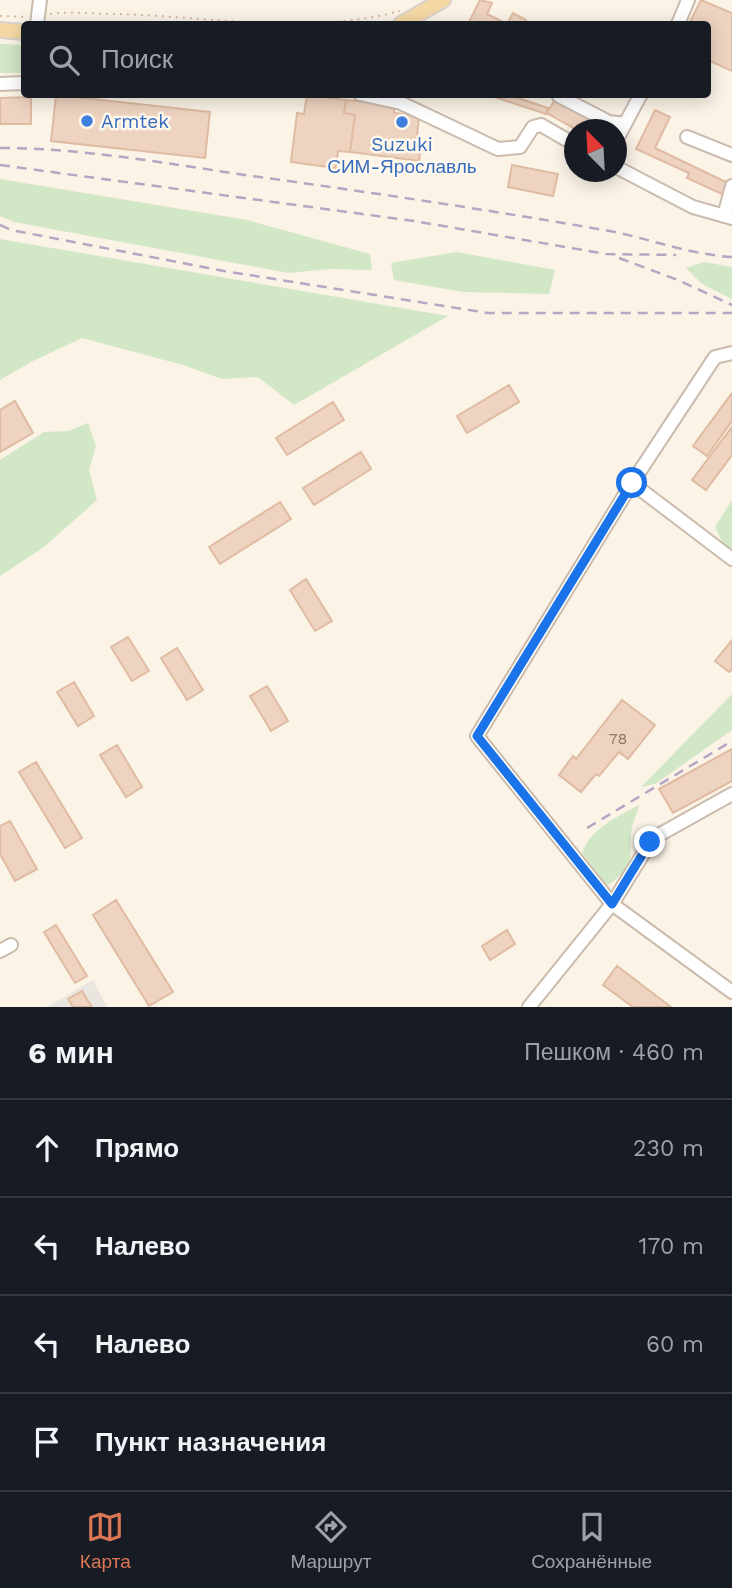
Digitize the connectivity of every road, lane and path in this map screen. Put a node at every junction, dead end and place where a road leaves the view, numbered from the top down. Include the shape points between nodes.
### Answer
1 (41, 0) edge
2 (443, 0) edge
3 (688, 0) edge
4 (0, 16) edge
5 (402, 18) edge
6 (38, 20) edge
7 (239, 21) edge
8 (328, 21) edge
9 (679, 21) edge
10 (0, 30) edge
11 (21, 32) edge
12 (21, 83) edge
13 (0, 84) edge
14 (378, 98) edge
15 (563, 98) edge
16 (639, 98) edge
17 (603, 119) edge
18 (627, 120) edge
19 (687, 137) dead end
20 (564, 138) edge
21 (732, 155) edge
22 (627, 172) edge
23 (732, 186) edge
24 (728, 217) edge
25 (732, 353) edge
26 (632, 483) junction
27 (732, 559) edge
28 (732, 794) edge
29 (612, 904) junction
30 (732, 992) edge
31 (530, 1007) edge

1 - 6 street
2 - 5 main road
3 - 9 street
4 - 6 path
5 - 8 path
6 - 7 path via 56,13
10 - 11 main road
12 - 13 street
14 - 20 street via 401,103 498,149 520,147 533,127 541,125
15 - 17 street
16 - 18 street
19 - 21 street
22 - 24 street via 693,207
23 - 24 street
25 - 26 street via 715,357
26 - 27 street
26 - 29 street via 477,736
28 - 29 street via 657,835
29 - 30 street
29 - 31 street

